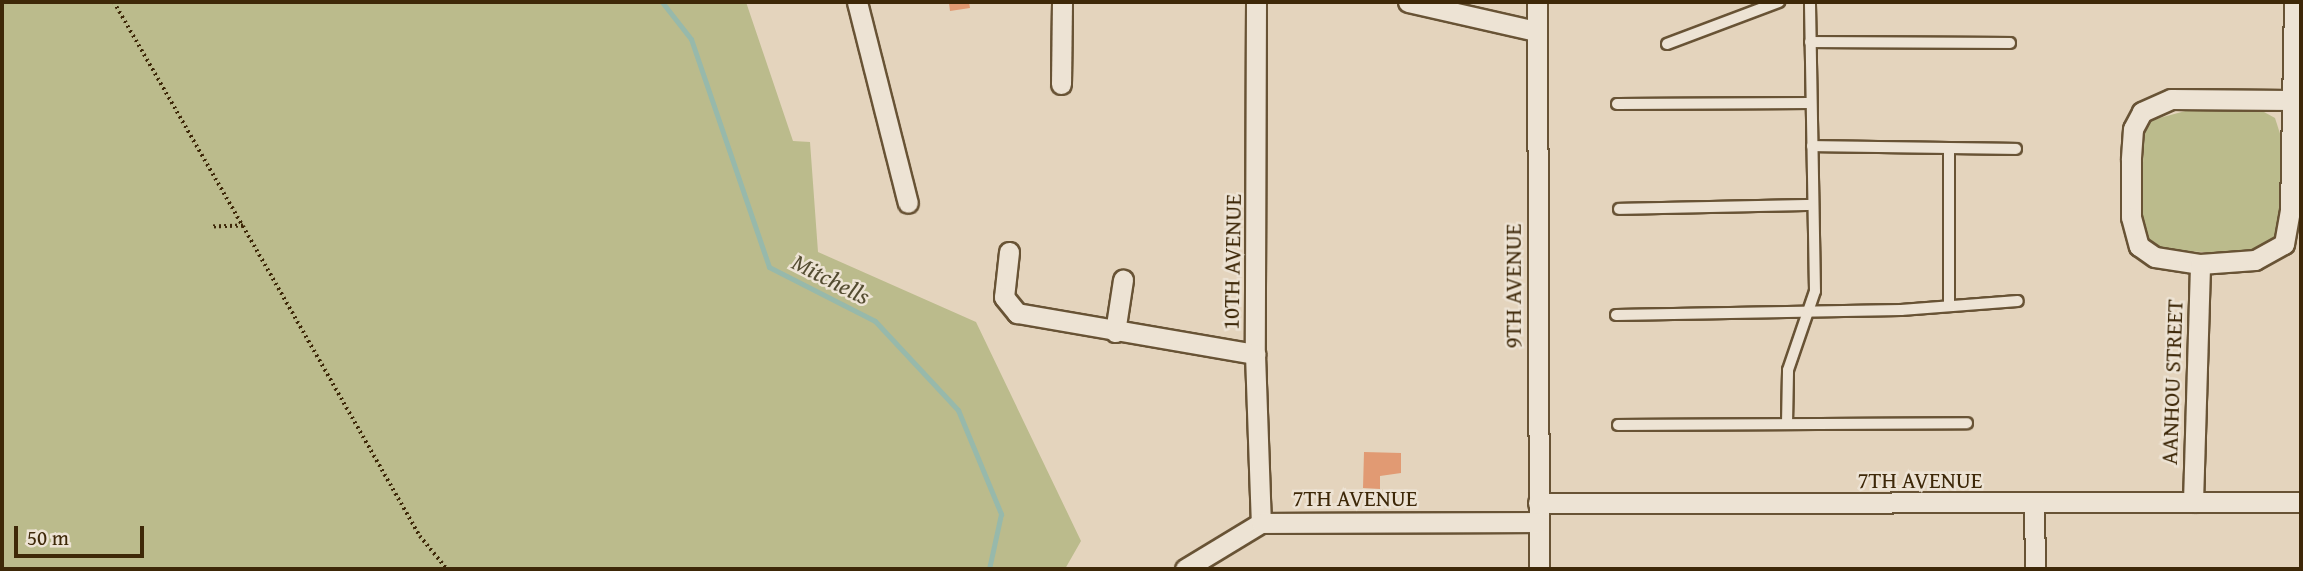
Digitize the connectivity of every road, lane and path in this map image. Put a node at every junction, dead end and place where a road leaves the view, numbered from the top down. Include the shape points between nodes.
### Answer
1 (114, 2) edge
2 (857, 2) edge
3 (1062, 2) edge
4 (1256, 2) edge
5 (1408, 2) edge
6 (1537, 2) edge
7 (1779, 2) edge
8 (1810, 2) edge
9 (2294, 2) edge
10 (1536, 31) junction
11 (1810, 42) junction
12 (2010, 43) dead end
13 (1667, 44) dead end
14 (1061, 84) dead end
15 (2290, 100) junction
16 (1811, 103) junction
17 (1617, 104) dead end
18 (1812, 146) junction
19 (1949, 149) junction
20 (2017, 149) dead end
21 (908, 203) dead end
22 (1813, 205) junction
23 (1619, 209) dead end
24 (243, 226) junction
25 (211, 227) dead end
26 (1009, 252) dead end
27 (2200, 264) junction
28 (1123, 280) dead end
29 (2018, 300) dead end
30 (1949, 305) junction
31 (1811, 312) junction
32 (1616, 315) dead end
33 (1115, 332) junction
34 (1255, 354) junction
35 (1967, 423) dead end
36 (1787, 424) junction
37 (1618, 425) dead end
38 (2193, 502) junction
39 (2301, 502) edge
40 (2035, 505) junction
41 (1538, 513) junction
42 (1261, 523) junction
43 (447, 569) edge
44 (1185, 569) edge
45 (1538, 569) edge
46 (2035, 569) edge

1 - 24 path
2 - 21 street
3 - 14 street
4 - 34 street, 10TH AVENUE
5 - 10 street
6 - 10 street, 9TH AVENUE
7 - 13 lane
8 - 11 lane
9 - 15 street
10 - 41 street, 9TH AVENUE
11 - 12 lane
11 - 16 lane
15 - 27 street via 2290,210 2284,244 2255,260
15 - 27 street via 2171,99 2154,103 2137,119 2131,160 2135,240 2155,257
16 - 17 lane
16 - 18 lane
18 - 19 lane
18 - 22 lane
19 - 20 lane
19 - 30 lane
22 - 23 lane
22 - 31 lane
24 - 25 path
24 - 43 path via 420,536
26 - 33 street via 1004,297 1017,313
27 - 38 street, AANHOU STREET
28 - 33 street
29 - 30 lane
30 - 31 lane
31 - 32 lane
31 - 36 lane via 1788,370
33 - 34 street
34 - 42 street, 10TH AVENUE
35 - 36 lane
36 - 37 lane
38 - 39 street, 7TH AVENUE
38 - 40 street, 7TH AVENUE
40 - 41 street, 7TH AVENUE
40 - 46 street
41 - 42 street, 7TH AVENUE
41 - 45 street, 9TH AVENUE
42 - 44 street, 7TH AVENUE

